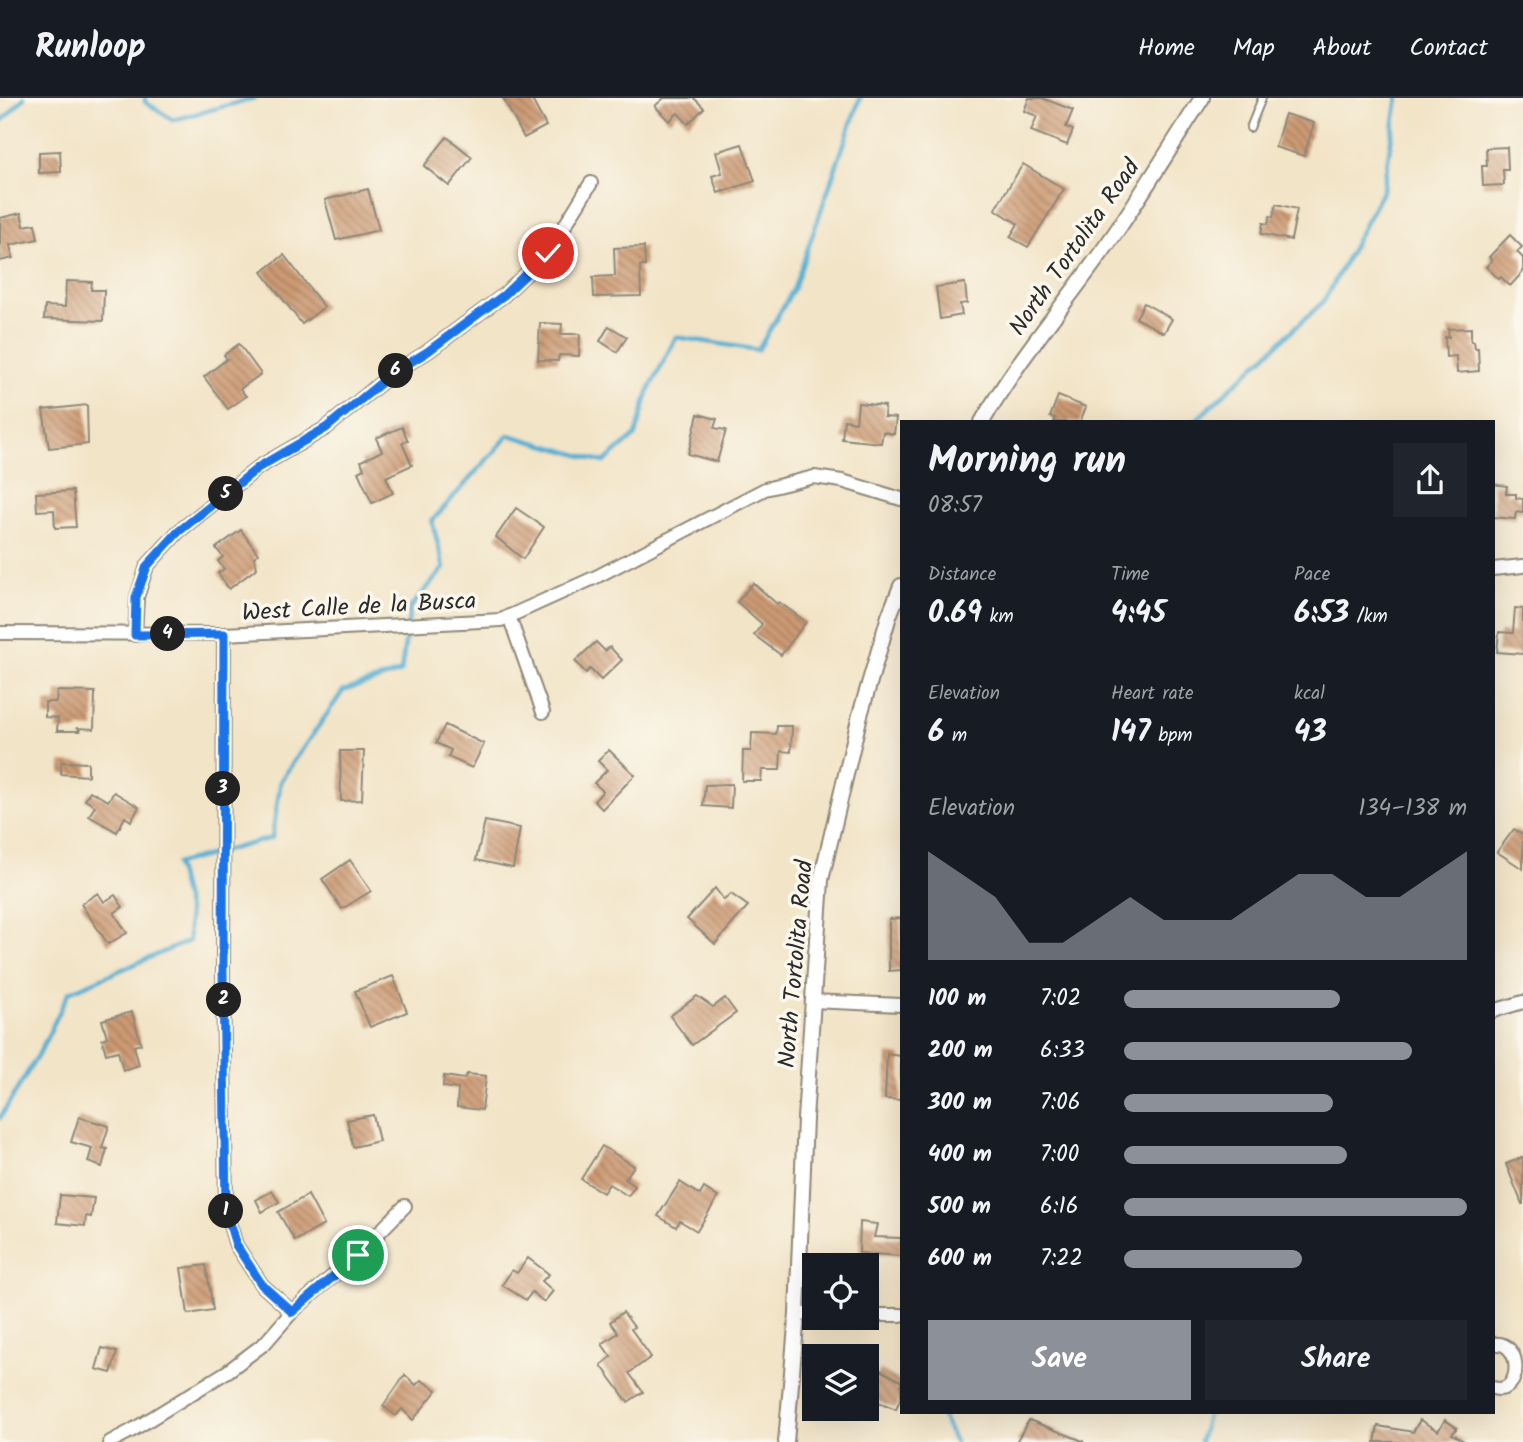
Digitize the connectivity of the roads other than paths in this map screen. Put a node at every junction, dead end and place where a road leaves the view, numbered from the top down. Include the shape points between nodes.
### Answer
1 (1202, 98) edge
2 (1262, 98) edge
3 (1250, 128) dead end
4 (591, 183) dead end
5 (983, 420) edge
6 (900, 499) edge
7 (1523, 566) edge
8 (1495, 569) edge
9 (900, 588) edge
10 (509, 616) junction
11 (0, 633) edge
12 (224, 634) junction
13 (135, 635) junction
14 (543, 712) dead end
15 (812, 1001) junction
16 (1523, 1002) edge
17 (900, 1005) edge
18 (1495, 1010) edge
19 (405, 1206) dead end
20 (292, 1312) junction
21 (797, 1314) junction
22 (802, 1314) edge
23 (879, 1315) edge
24 (900, 1315) edge
25 (1495, 1344) edge
26 (1495, 1388) edge
27 (110, 1442) edge
28 (786, 1442) edge

1 - 5 street, North Tortolita Road via 1118,230
2 - 3 lane
4 - 13 street via 548,253 504,295 393,373 326,428 259,467 178,532 147,566 136,597
6 - 10 street, West Calle de la Busca via 814,477 765,489 596,577
7 - 8 street
9 - 15 street, North Tortolita Road via 860,715 821,880
10 - 12 street, West Calle de la Busca
10 - 14 street, West Calle de la Busca
11 - 13 street, West Calle de la Busca
12 - 13 street, West Calle de la Busca
12 - 20 street via 226,1212 236,1245 262,1285
15 - 17 street
15 - 21 street, North Tortolita Road
16 - 18 street
19 - 20 street via 358,1255
20 - 27 street via 265,1343 228,1371
21 - 22 street
21 - 28 street, North Tortolita Road
23 - 24 street
25 - 26 street via 1516,1349 1523,1371 1514,1385

